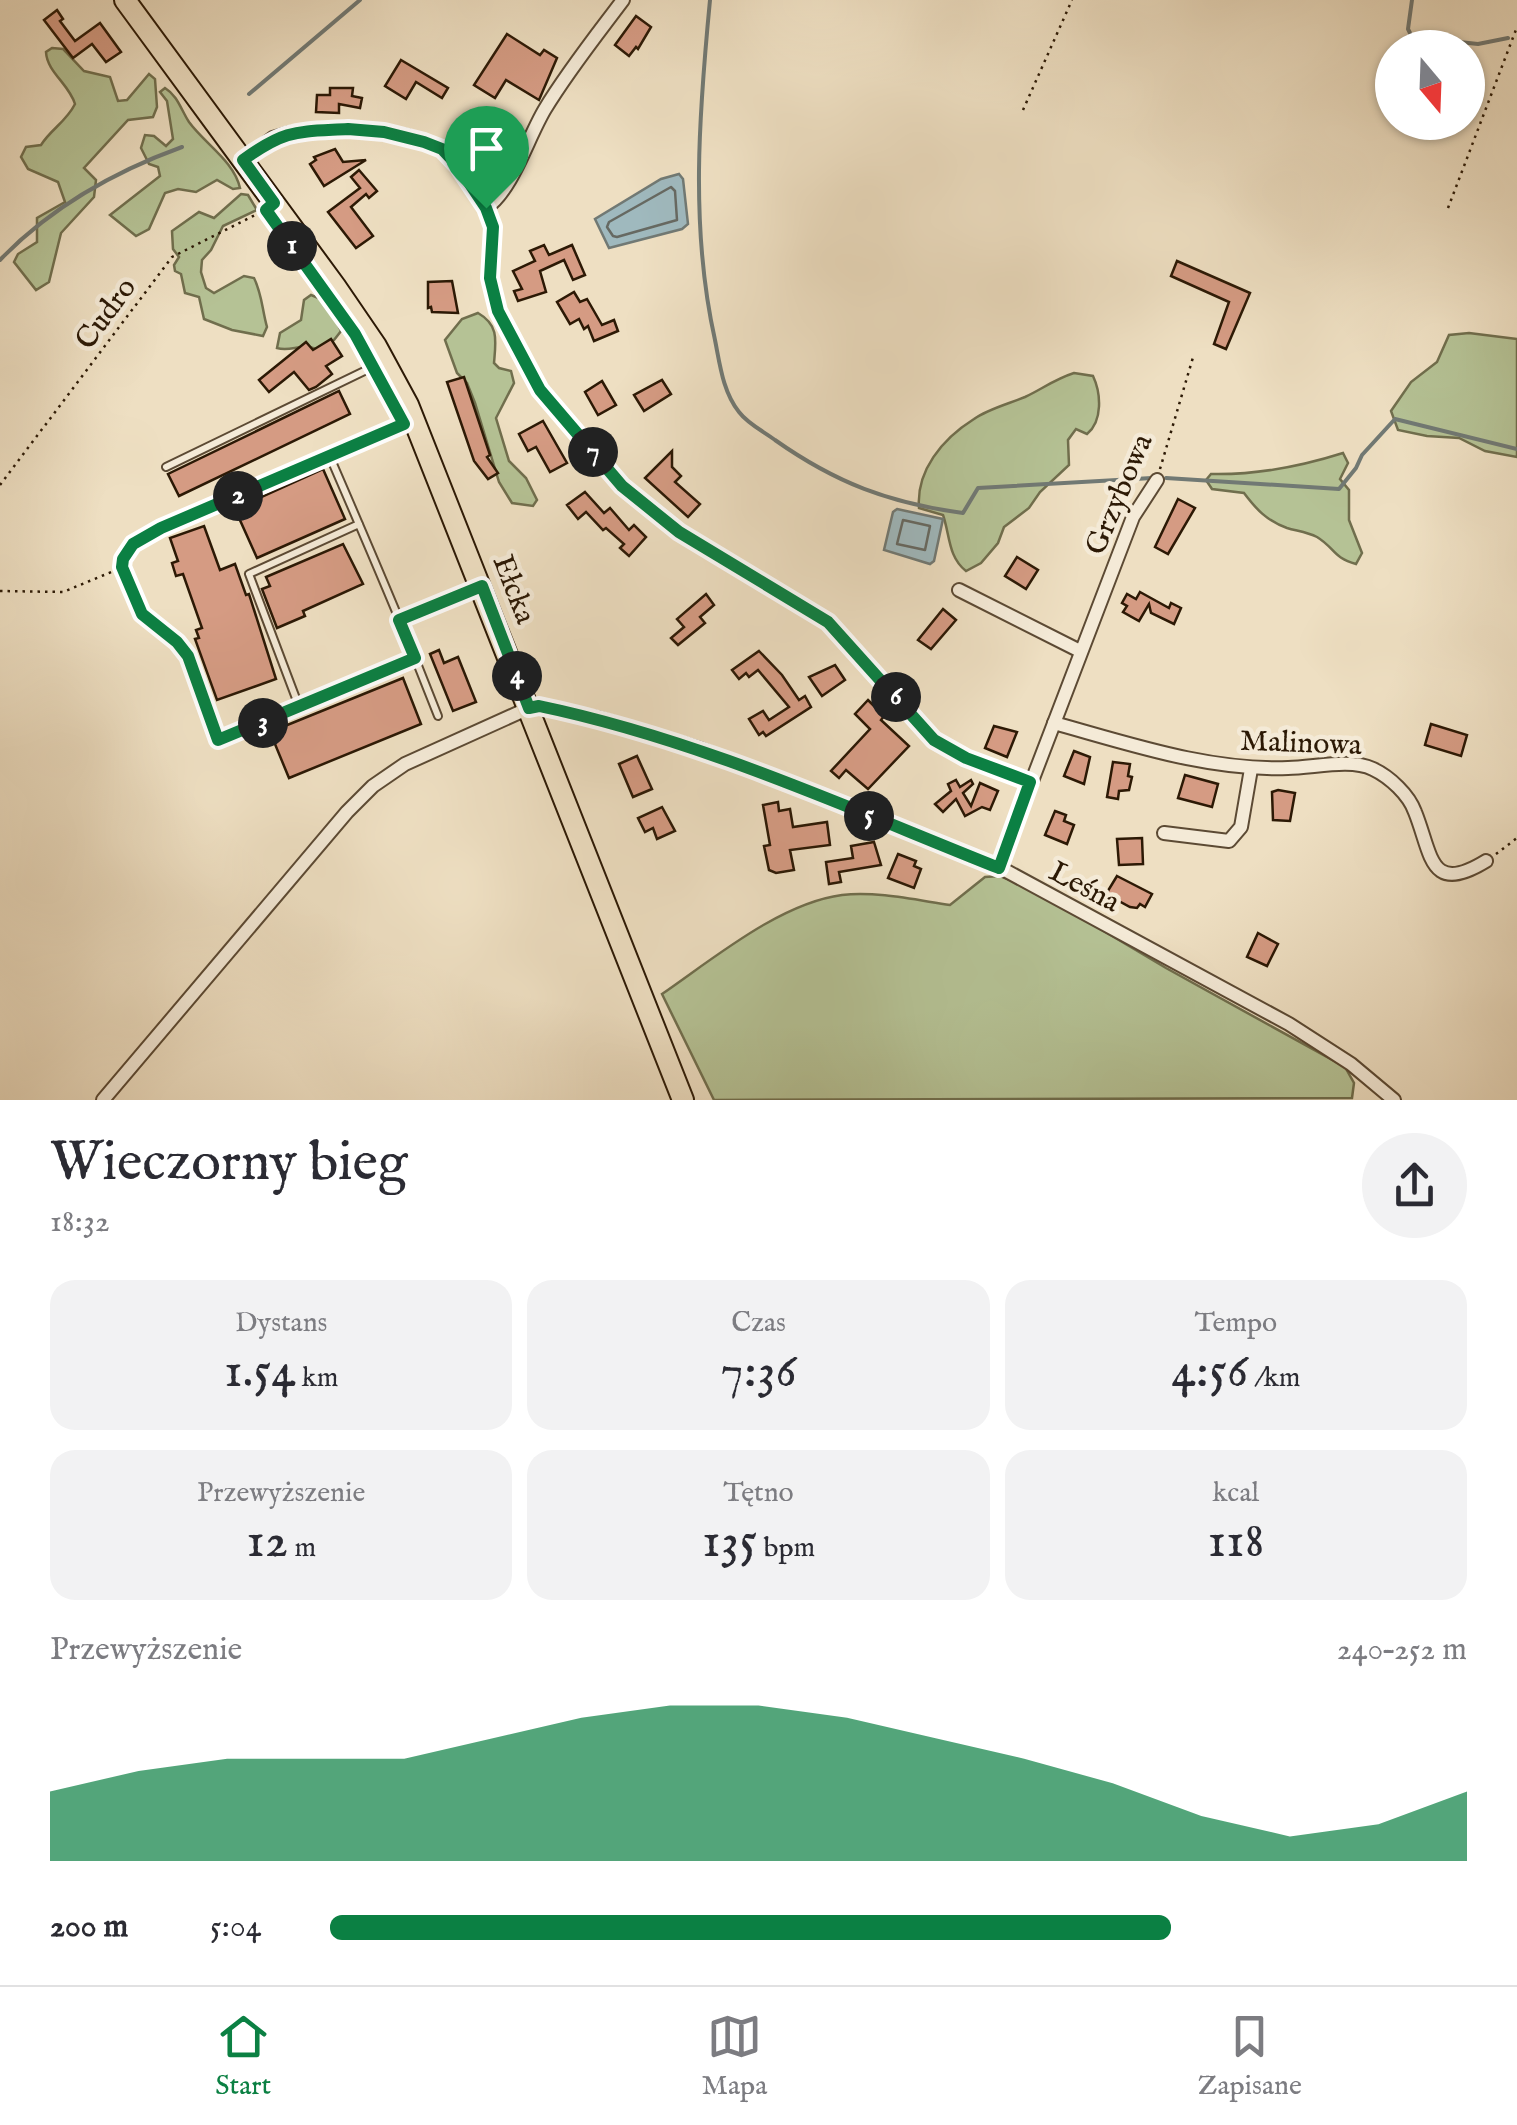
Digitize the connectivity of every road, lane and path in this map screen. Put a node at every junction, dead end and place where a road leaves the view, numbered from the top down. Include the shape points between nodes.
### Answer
1 (125, 0) edge
2 (623, 0) edge
3 (1072, 0) edge
4 (1517, 28) edge
5 (1024, 110) dead end
6 (243, 160) junction
7 (274, 203) junction
8 (486, 208) junction
9 (1448, 208) dead end
10 (1194, 354) dead end
11 (384, 361) junction
12 (414, 420) junction
13 (330, 458) junction
14 (166, 467) dead end
15 (1157, 480) joint
16 (0, 485) edge
17 (221, 503) joint
18 (359, 524) junction
19 (122, 567) junction
20 (482, 586) junction
21 (959, 590) dead end
22 (0, 591) edge
23 (399, 620) junction
24 (1080, 652) junction
25 (415, 658) junction
26 (300, 708) junction
27 (529, 708) junction
28 (438, 716) dead end
29 (1054, 723) junction
30 (1251, 769) junction
31 (1030, 782) junction
32 (1164, 833) dead end
33 (1517, 838) edge
34 (1486, 861) joint
35 (999, 868) junction
36 (103, 1100) edge
37 (683, 1100) edge
38 (1394, 1100) edge

1 - 6 main road, Ełcka
2 - 8 street via 547,106 501,198
3 - 5 path
4 - 9 path
6 - 7 main road, Ełcka
6 - 8 street via 290,133 384,132 442,149
7 - 11 main road, Ełcka
7 - 16 path, Cudro via 172,256
8 - 31 street via 498,311 540,390 622,486 679,532 828,622 934,740
10 - 15 path, Grzybowa
11 - 12 main road, Ełcka
11 - 14 lane
12 - 13 lane
12 - 20 main road, Ełcka
13 - 17 lane
13 - 18 lane
15 - 24 street, Grzybowa via 1133,517
17 - 19 path via 140,538
18 - 23 lane
18 - 26 lane via 249,574
19 - 22 path via 63,592
19 - 26 path via 142,614 188,656 218,740
20 - 23 lane
20 - 27 main road, Ełcka
21 - 24 street
23 - 25 lane
24 - 29 street, Grzybowa
25 - 26 lane
25 - 28 lane
27 - 35 street, Leśna via 597,718 700,750
27 - 36 street via 404,764 373,786
27 - 37 main road, Ełcka
29 - 30 street, Malinowa
29 - 31 street, Grzybowa
30 - 32 street via 1241,826 1229,841
30 - 34 street, Malinowa via 1373,769 1406,796 1436,867 1459,875
31 - 35 street, Grzybowa
33 - 34 path
35 - 38 street, Leśna via 1322,1044

